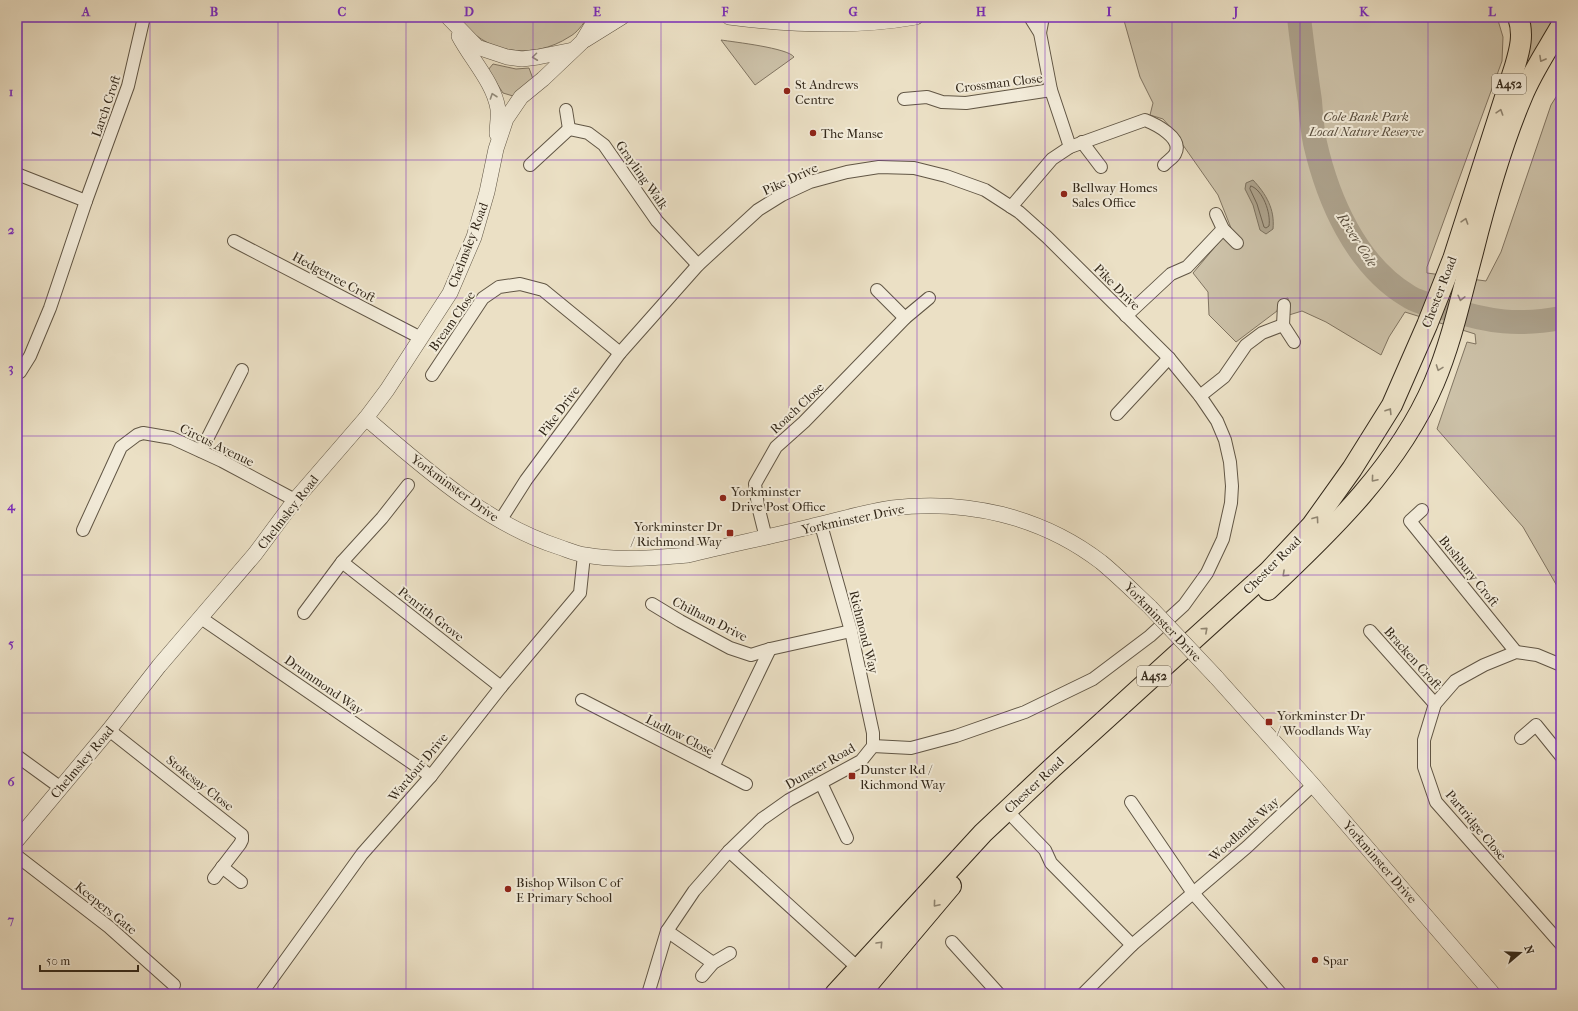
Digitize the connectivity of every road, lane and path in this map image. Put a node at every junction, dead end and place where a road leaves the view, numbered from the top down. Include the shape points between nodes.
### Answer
1 (144, 17) edge
2 (597, 17) edge
3 (622, 17) edge
4 (729, 17) edge
5 (916, 17) edge
6 (1030, 17) edge
7 (1043, 17) edge
8 (1518, 17) edge
9 (451, 20) edge
10 (1561, 26) edge
11 (1040, 33) junction
12 (578, 46) junction
13 (1051, 90) junction
14 (904, 99) dead end
15 (566, 110) dead end
16 (569, 129) junction
17 (1082, 142) junction
18 (1070, 147) junction
19 (496, 149) junction
20 (530, 165) dead end
21 (1164, 165) dead end
22 (1101, 167) dead end
23 (17, 174) edge
24 (86, 201) junction
25 (1011, 207) junction
26 (1216, 214) dead end
27 (1222, 229) junction
28 (234, 241) dead end
29 (1237, 243) dead end
30 (1461, 261) junction
31 (698, 265) junction
32 (877, 290) dead end
33 (929, 298) dead end
34 (1284, 305) dead end
35 (1126, 316) junction
36 (905, 318) junction
37 (1283, 325) junction
38 (421, 338) junction
39 (1294, 342) dead end
40 (620, 353) junction
41 (1169, 358) junction
42 (242, 370) dead end
43 (17, 374) edge
44 (432, 375) dead end
45 (1200, 396) junction
46 (1117, 414) dead end
47 (366, 418) junction
48 (201, 451) junction
49 (408, 485) dead end
50 (295, 500) junction
51 (1422, 510) dead end
52 (500, 521) junction
53 (821, 525) junction
54 (83, 530) dead end
55 (766, 538) junction
56 (584, 555) junction
57 (342, 562) junction
58 (652, 604) dead end
59 (304, 613) dead end
60 (201, 618) junction
61 (851, 631) junction
62 (1370, 631) dead end
63 (1150, 636) joint
64 (770, 649) junction
65 (1516, 652) junction
66 (1561, 665) edge
67 (501, 687) junction
68 (582, 700) dead end
69 (1435, 704) junction
70 (109, 730) junction
71 (1521, 738) dead end
72 (873, 746) junction
73 (17, 756) edge
74 (1561, 756) edge
75 (713, 767) junction
76 (431, 776) junction
77 (821, 782) junction
78 (746, 784) dead end
79 (1313, 785) junction
80 (60, 788) junction
81 (1131, 802) dead end
82 (1014, 818) junction
83 (847, 838) dead end
84 (17, 840) edge
85 (729, 851) junction
86 (17, 856) edge
87 (222, 867) junction
88 (214, 878) dead end
89 (240, 882) dead end
90 (1193, 893) junction
91 (667, 931) junction
92 (952, 942) dead end
93 (1561, 944) edge
94 (1132, 945) junction
95 (730, 953) dead end
96 (713, 963) junction
97 (858, 968) junction
98 (702, 976) dead end
99 (174, 985) dead end
100 (261, 994) edge
101 (648, 994) edge
102 (835, 994) edge
103 (860, 994) edge
104 (999, 994) edge
105 (1083, 994) edge
106 (1281, 994) edge
107 (1493, 994) edge

1 - 24 street, Larch Croft via 128,86
2 - 12 street
3 - 12 street
4 - 5 street via 842,24
6 - 11 street
7 - 11 street
30 -> 8 highway, Chester Road / A452 via 1522,42
12 -> 9 street via 538,57 507,57 478,47
19 -> 9 street, Chelmsley Road via 498,109 488,82 465,48
10 -> 30 highway, Chester Road / A452 via 1522,96
11 - 13 street
12 - 19 street, Chelmsley Road via 521,97 506,119
13 - 14 street, Crossman Close via 966,103 942,102 927,96
13 - 18 street
15 - 16 street
16 - 20 street
16 - 31 street, Grayling Walk via 588,133 604,145 657,221
17 - 18 street
17 - 21 street via 1145,120 1161,126 1170,133 1175,143 1175,154
17 - 22 street
18 - 25 street via 1052,159
19 - 38 street, Chelmsley Road via 474,237 450,293
23 - 24 street
24 - 43 street, Larch Croft via 38,340
25 - 31 street, Pike Drive via 985,190 914,168 879,167 847,172 810,182 758,210
25 - 35 street, Pike Drive via 1047,237
26 - 27 street
27 - 29 street
27 - 35 street via 1187,267 1171,274
28 - 38 street, Hedgetree Croft
30 -> 82 highway, Chester Road / A452 via 1453,331 1434,383 1390,460 1348,510 1302,557 1224,631 1071,764
97 -> 30 highway, Chester Road / A452 via 983,833 1268,572 1312,524 1352,469 1392,404 1427,325
31 - 40 street, Pike Drive
32 - 36 street
33 - 36 street, Roach Close
34 - 37 street
35 - 41 street, Pike Drive
36 - 55 street, Roach Close via 804,422 776,447 755,484
37 - 39 street
37 - 45 street via 1262,333 1246,345 1224,377
38 - 47 street, Chelmsley Road
40 - 44 street, Bream Close via 543,290 520,284 499,287 483,298
40 - 52 street, Pike Drive via 526,480
41 - 45 street, Pike Drive
41 - 46 street
42 - 48 street
45 - 63 street, Pike Drive via 1225,440 1230,462 1231,503 1223,539 1207,573 1184,605
47 - 50 street, Chelmsley Road
47 - 52 street, Yorkminster Drive via 459,494
48 - 50 street, Circus Avenue
48 - 54 street, Circus Avenue via 172,438 143,433 137,435 122,447
49 - 57 street
50 - 60 street, Chelmsley Road via 255,554
51 - 65 street, Bushbury Croft via 1410,521
52 - 56 street, Yorkminster Drive via 540,541
53 - 55 street, Yorkminster Drive
53 - 61 street, Richmond Way
53 - 79 street, Yorkminster Drive, bridge via 891,508 938,506 989,511 1026,521 1064,539 1101,562 1128,585 1216,677
55 - 56 street, Yorkminster Drive via 688,555 621,559
56 - 67 street, Wardour Drive via 580,593
57 - 59 street
57 - 67 street, Penrith Grove
58 - 64 street, Chilham Drive via 730,648 751,655
60 - 70 street, Chelmsley Road
60 - 76 street, Drummond Way
61 - 64 street, Chilham Drive
61 - 72 street, Richmond Way via 873,732
62 - 69 street, Bracken Croft
63 - 72 street, Dunster Road via 1093,679 1025,712 956,736 911,748
64 - 75 street, Ludlow Close
65 - 66 street via 1537,655
65 - 69 street, Partridge Close via 1455,681
67 - 76 street, Wardour Drive
68 - 75 street, Ludlow Close
69 - 93 street, Partridge Close via 1424,740 1424,767 1436,802
70 - 80 street, Chelmsley Road
70 - 87 street, Stokesay Close via 242,835 240,844
71 - 74 street via 1536,725
72 - 77 street, Dunster Road via 861,761
73 - 80 street
75 - 78 street
76 - 100 street, Wardour Drive via 362,854
77 - 83 street
77 - 85 street, Dunster Road via 762,819
79 - 90 street, Woodlands Way
79 - 107 street, Yorkminster Drive
80 - 84 street, Chelmsley Road
81 - 90 street
82 - 94 street via 1045,850 1052,863
82 -> 103 highway, Chester Road / A452 via 948,889
85 - 91 street, Dunster Road via 694,891
85 - 97 street
86 - 99 street, Keepers Gate via 109,927
87 - 88 street, Stokesay Close
87 - 89 street
90 - 94 street, Woodlands Way
90 - 106 street
91 - 96 street
91 - 101 street, Dunster Road
92 - 104 street
94 - 105 street, Woodlands Way
95 - 96 street
96 - 98 street
97 - 102 highway, Chester Road / A452

